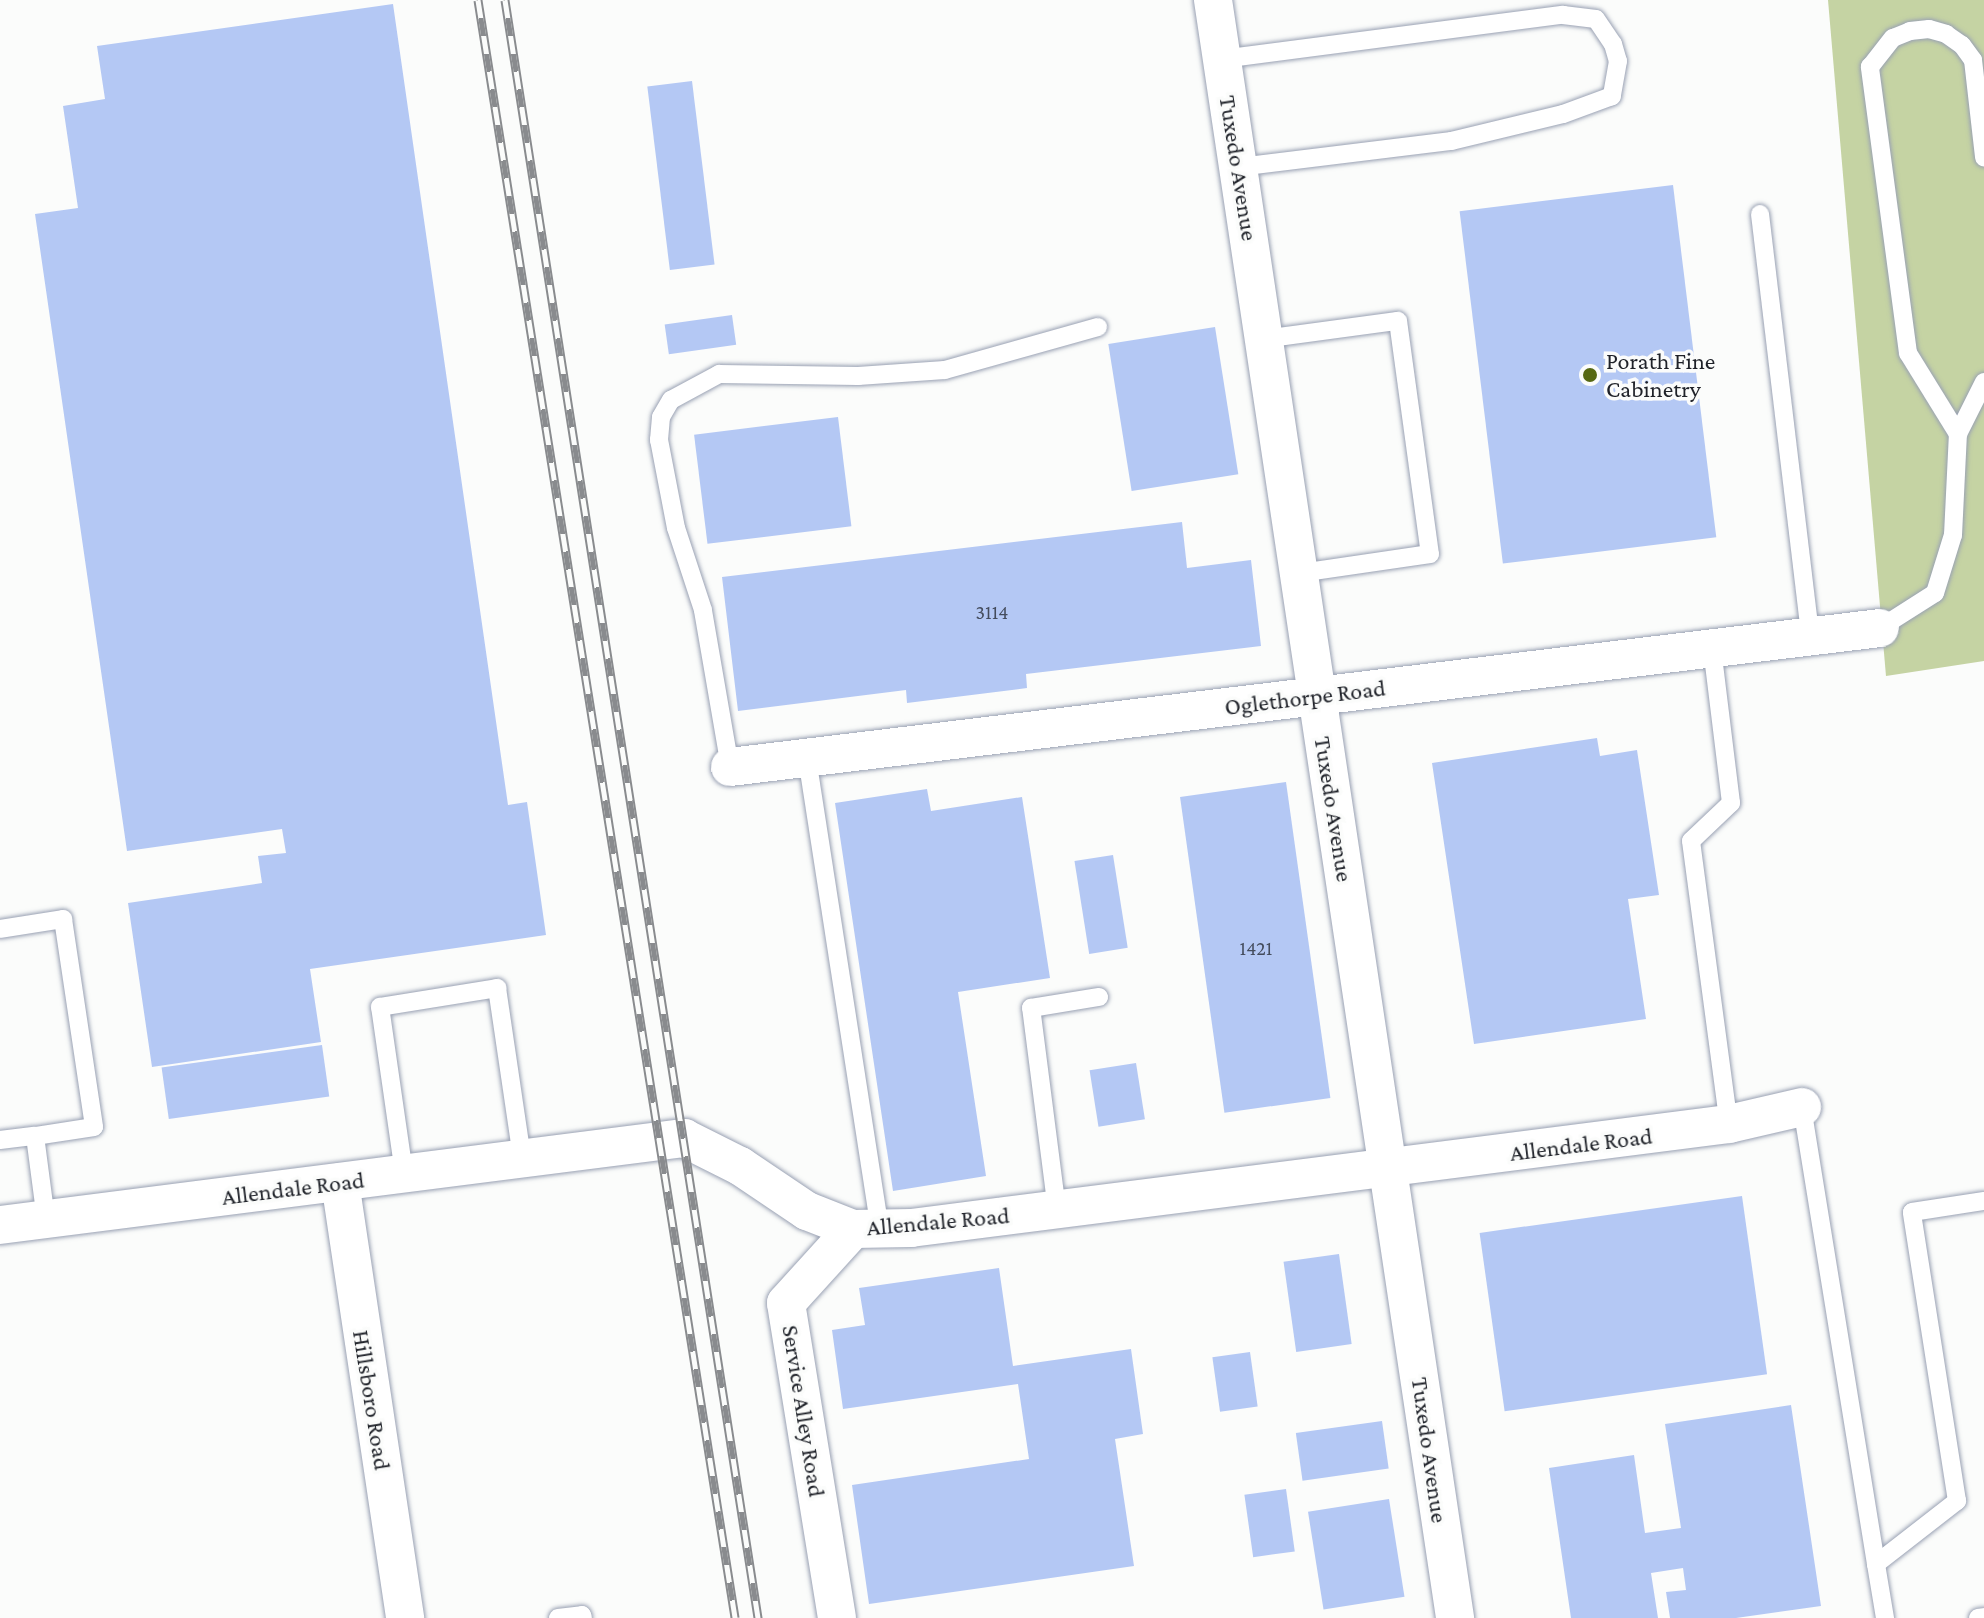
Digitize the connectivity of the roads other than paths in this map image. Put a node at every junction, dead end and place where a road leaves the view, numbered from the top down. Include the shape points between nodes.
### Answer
1 (1213, 0) edge
2 (1222, 59) junction
3 (1984, 157) edge
4 (1239, 167) junction
5 (1760, 214) dead end
6 (1098, 327) dead end
7 (1264, 339) junction
8 (1984, 382) edge
9 (1958, 434) junction
10 (1299, 573) junction
11 (1880, 628) joint
12 (1810, 636) junction
13 (1712, 648) junction
14 (1317, 695) junction
15 (807, 758) junction
16 (730, 767) joint
17 (0, 929) edge
18 (1099, 997) dead end
19 (1802, 1107) joint
20 (1729, 1124) junction
21 (35, 1136) junction
22 (0, 1140) edge
23 (522, 1157) junction
24 (1388, 1169) junction
25 (404, 1173) junction
26 (340, 1182) junction
27 (1984, 1201) edge
28 (1057, 1210) junction
29 (46, 1220) junction
30 (0, 1225) edge
31 (867, 1229) junction
32 (1876, 1564) junction
33 (1984, 1617) edge
34 (405, 1618) edge
35 (558, 1618) edge
36 (583, 1618) edge
37 (837, 1618) edge
38 (1455, 1618) edge
39 (1885, 1618) edge
40 (1978, 1618) edge

1 - 2 street, Tuxedo Avenue
2 - 4 street, Tuxedo Avenue
2 - 4 lane via 1563,15 1596,19 1618,61 1612,96 1563,114 1451,141
3 - 9 lane via 1973,60 1962,45 1929,29 1893,38 1870,67 1908,353
4 - 7 street, Tuxedo Avenue
5 - 12 lane
6 - 16 lane via 945,370 858,376 719,374 671,400 661,417 659,440 676,528 703,610
7 - 10 street, Tuxedo Avenue
7 - 10 lane via 1398,321 1430,554
8 - 9 lane
9 - 11 lane via 1953,535 1935,593
10 - 14 street, Tuxedo Avenue
11 - 12 street, Oglethorpe Road
12 - 13 street, Oglethorpe Road
13 - 14 street, Oglethorpe Road
13 - 20 lane via 1731,803 1691,841
14 - 15 street, Oglethorpe Road
14 - 24 street, Tuxedo Avenue
15 - 16 street, Oglethorpe Road
15 - 31 lane
17 - 21 lane via 63,919 94,1127
18 - 28 lane via 1031,1008
19 - 20 street, Allendale Road
19 - 32 lane
20 - 24 street, Allendale Road
21 - 22 lane
21 - 29 lane
23 - 25 street, Allendale Road
23 - 25 lane via 497,988 380,1007
23 - 31 street, Allendale Road via 684,1138 740,1166 807,1211
24 - 28 street, Allendale Road
24 - 38 street, Tuxedo Avenue
25 - 26 street, Allendale Road
26 - 29 street, Allendale Road
26 - 34 street, Hillsboro Road
27 - 32 lane via 1912,1212 1957,1501
28 - 31 street, Allendale Road
29 - 30 street, Allendale Road
31 - 37 street, Service Alley Road via 786,1303
32 - 39 lane
33 - 40 lane
35 - 36 lane

